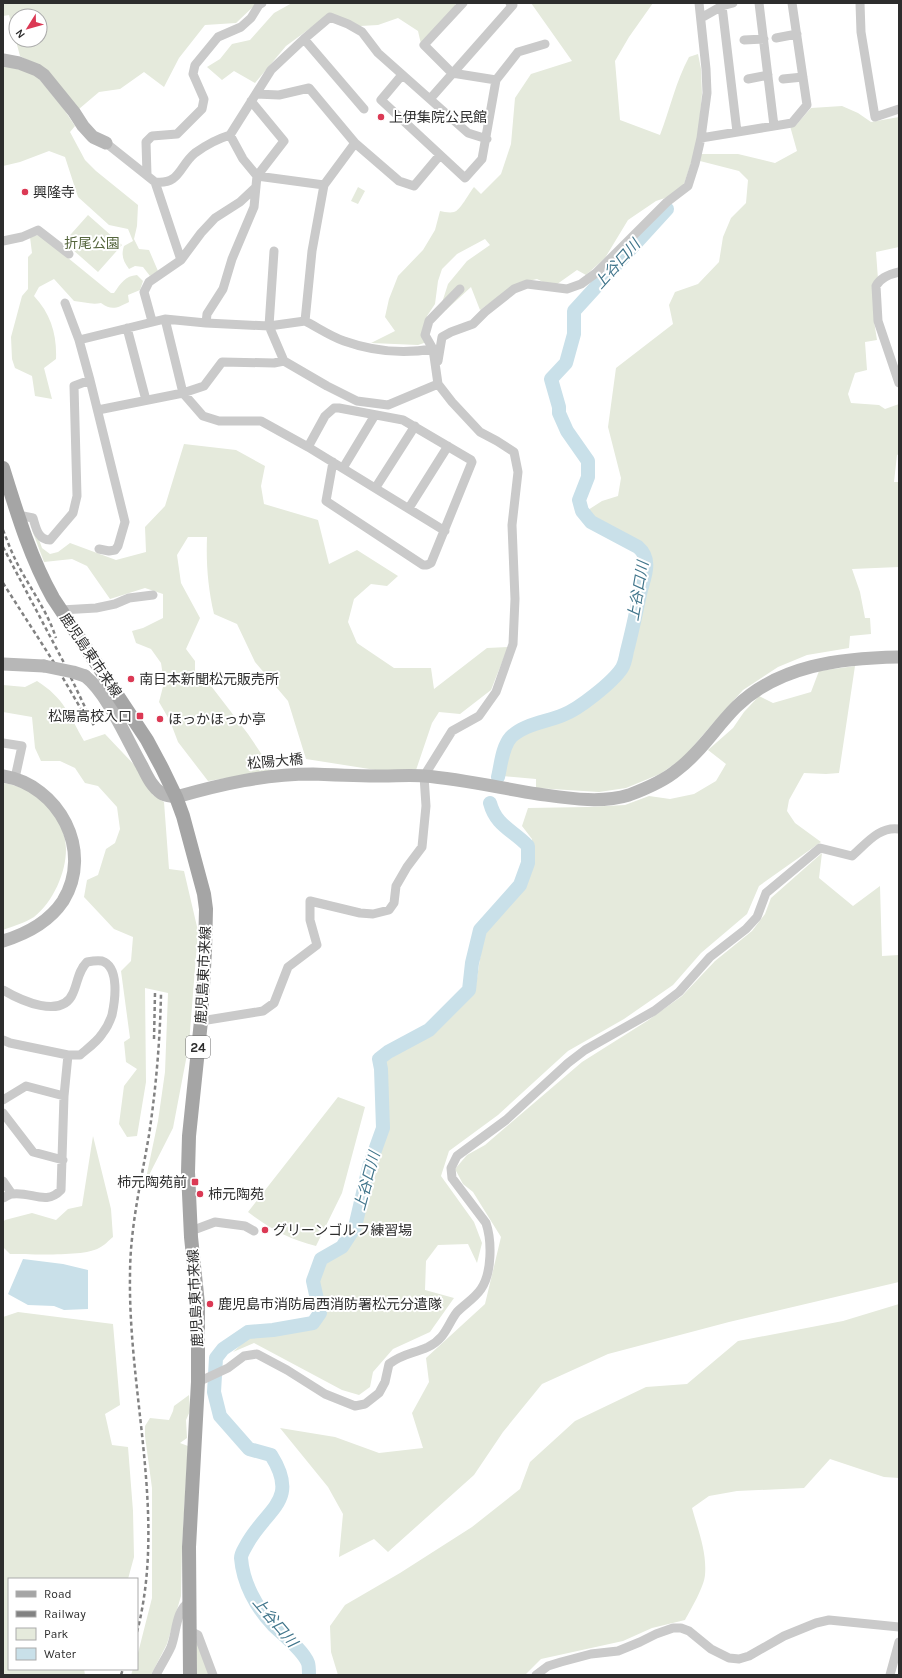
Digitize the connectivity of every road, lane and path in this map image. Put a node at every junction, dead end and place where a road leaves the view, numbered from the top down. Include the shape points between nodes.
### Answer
1 (262, 3) edge
2 (464, 3) edge
3 (510, 3) edge
4 (699, 3) edge
5 (733, 3) edge
6 (759, 3) edge
7 (792, 3) edge
8 (860, 3) edge
9 (722, 6) junction
10 (701, 18) junction
11 (797, 34) junction
12 (776, 38) dead end
13 (304, 39) junction
14 (764, 39) junction
15 (744, 40) dead end
16 (545, 44) dead end
17 (3, 60) edge
18 (452, 73) junction
19 (402, 75) junction
20 (768, 76) junction
21 (803, 77) junction
22 (748, 79) dead end
23 (783, 79) dead end
24 (496, 80) junction
25 (254, 98) junction
26 (430, 99) junction
27 (364, 109) dead end
28 (899, 109) edge
29 (774, 126) junction
30 (737, 132) junction
31 (230, 135) junction
32 (702, 138) junction
33 (487, 139) junction
34 (106, 143) joint
35 (355, 144) junction
36 (440, 155) junction
37 (147, 175) junction
38 (257, 176) junction
39 (155, 182) junction
40 (324, 185) junction
41 (256, 187) junction
42 (3, 241) edge
43 (274, 251) dead end
44 (69, 254) dead end
45 (181, 260) junction
46 (899, 272) edge
47 (460, 289) dead end
48 (65, 303) dead end
49 (165, 319) junction
50 (305, 321) junction
51 (152, 322) junction
52 (206, 323) junction
53 (269, 326) junction
54 (127, 328) junction
55 (79, 340) junction
56 (433, 349) junction
57 (284, 361) junction
58 (90, 380) junction
59 (899, 383) edge
60 (438, 384) junction
61 (183, 393) junction
62 (146, 400) junction
63 (98, 410) junction
64 (375, 415) junction
65 (415, 426) junction
66 (448, 446) junction
67 (308, 447) junction
68 (333, 462) junction
69 (3, 468) edge
70 (343, 468) junction
71 (376, 487) junction
72 (409, 508) junction
73 (18, 518) junction
74 (445, 531) junction
75 (99, 549) dead end
76 (153, 596) dead end
77 (61, 610) junction
78 (899, 657) edge
79 (3, 664) edge
80 (3, 743) edge
81 (424, 776) junction
82 (9, 777) edge
83 (176, 797) junction
84 (899, 829) edge
85 (3, 941) edge
86 (3, 990) edge
87 (201, 1021) junction
88 (3, 1040) edge
89 (68, 1055) junction
90 (64, 1096) junction
91 (3, 1100) edge
92 (3, 1113) edge
93 (63, 1160) junction
94 (3, 1181) edge
95 (12, 1194) junction
96 (3, 1198) edge
97 (191, 1231) junction
98 (254, 1231) dead end
99 (198, 1382) junction
100 (190, 1601) junction
101 (899, 1627) edge
102 (190, 1631) junction
103 (899, 1642) edge
104 (156, 1675) edge
105 (190, 1675) edge
106 (214, 1675) edge
107 (536, 1675) edge
108 (890, 1675) edge

1 - 37 street via 241,27 218,37 195,64 193,74 204,99 202,109 177,134 152,136 146,142
2 - 18 street via 424,45
3 - 18 street via 513,5
4 - 10 street
5 - 9 street
6 - 14 street
7 - 11 street
8 - 28 street via 861,32 875,117
9 - 10 street
9 - 30 street
10 - 32 street via 707,93
11 - 12 street
11 - 21 street
13 - 19 street via 330,17 362,32 378,53
13 - 25 street via 272,70
13 - 27 street
14 - 15 street
14 - 20 street
16 - 24 street via 518,52
17 - 34 street via 20,63 44,75 93,137
18 - 24 street
18 - 26 street
19 - 26 street
19 - 36 street via 381,100
20 - 22 street
20 - 29 street
21 - 23 street
21 - 29 street via 807,105 792,123
24 - 33 street
25 - 31 street
25 - 35 street via 309,88
25 - 38 street via 284,141
26 - 33 street via 468,133
29 - 30 street
30 - 32 street
31 - 38 street via 243,159
31 - 39 street via 217,138 193,155 174,179 164,183
32 - 60 street via 688,186 667,202 596,273 581,284 567,289 527,284 514,289 473,324 442,337 438,356
33 - 36 street via 482,159 466,178
34 - 37 street
35 - 36 street via 399,181 414,186
35 - 40 street
37 - 39 street
38 - 40 street
38 - 41 street
39 - 45 street
40 - 50 street via 312,251
41 - 45 street via 240,202 215,218
41 - 52 street via 254,207 232,259 223,289 207,314
42 - 44 street via 38,230
43 - 53 street
45 - 51 street via 149,282 144,292
46 - 59 street via 885,277 876,286 878,321
47 - 56 street via 429,321 425,335
48 - 55 street
49 - 51 street
49 - 52 street
49 - 61 street
50 - 53 street
50 - 56 street via 342,340 367,348 415,352
51 - 54 street
52 - 53 street
53 - 57 street
54 - 55 street
54 - 62 street
55 - 58 street
56 - 60 street
57 - 60 street via 357,401 388,405
57 - 61 street via 222,362 204,386
58 - 63 street
58 - 73 street via 74,386 77,496 73,513 50,540 40,537 33,518
60 - 81 street via 480,432 514,452 518,472 512,525 515,599 513,644 496,692 479,716 452,731
61 - 62 street
61 - 67 street via 203,416 219,421 261,421
62 - 63 street
63 - 75 street via 125,522 118,546 109,551
64 - 65 street via 403,420
64 - 67 street via 334,408 325,416
64 - 70 street
65 - 66 street
65 - 71 street
66 - 72 street
66 - 74 street via 467,456 472,462
67 - 68 street
68 - 70 street
68 - 74 street via 326,501 423,565 431,563
69 - 73 main road, 鹿児島東市来線 / 24
70 - 71 street
71 - 72 street
72 - 74 street
73 - 77 main road, 鹿児島東市来線 / 24 via 41,578
76 - 77 street via 135,597 96,608
77 - 83 main road, 鹿児島東市来線 / 24 via 147,740
78 - 81 street, 松陽大橋 via 823,663 803,668 767,684 736,708 677,770 628,795 605,799 561,797
79 - 83 street, bridge via 44,666 73,672 92,681 152,785 164,795
80 - 82 street via 22,746
81 - 83 street, 松陽大橋 via 295,774 238,780
81 - 87 street via 426,806 422,847 396,886 394,903 389,910 373,914 360,913 310,901 310,920 317,945 288,967 274,1003 263,1011
82 - 85 street via 34,788 60,811 72,843 74,869 70,885 55,911 36,927
83 - 87 main road, 鹿児島東市来線 / 24 via 197,864 206,909
84 - 99 street via 890,828 876,834 852,856 820,848 766,893 757,917 746,929 710,957 678,992 654,1011 585,1050 506,1120 457,1156 451,1168 452,1178 486,1223 489,1231 490,1253 486,1277 482,1288 457,1313 446,1333 429,1346 399,1357 389,1364 385,1382 379,1393 365,1404 355,1406 325,1394 257,1354 244,1356 228,1368
86 - 89 street via 14,997 40,1005 58,1006 64,1004 73,994 80,972 87,962 96,960 108,964 115,978 111,1015 102,1035 80,1055
87 - 97 main road, 鹿児島東市来線 / 24 via 188,1136
88 - 89 street
89 - 90 street
90 - 91 street via 26,1086
90 - 93 street
92 - 93 street via 33,1152
93 - 95 street via 61,1190 55,1196 45,1198
94 - 95 street
95 - 96 street
97 - 98 street via 215,1222 245,1226
97 - 99 main road, 鹿児島東市来線 / 24 via 198,1304
99 - 100 main road, 鹿児島東市来線 / 24 via 189,1547
100 - 102 main road, 鹿児島東市来線 / 24
100 - 104 street via 180,1613 171,1648
101 - 107 street via 829,1620 784,1636 739,1659 729,1658 711,1649 689,1631 673,1628 618,1651 591,1654 548,1666
102 - 105 main road, 鹿児島東市来線 / 24
102 - 106 street via 198,1635
103 - 108 street

